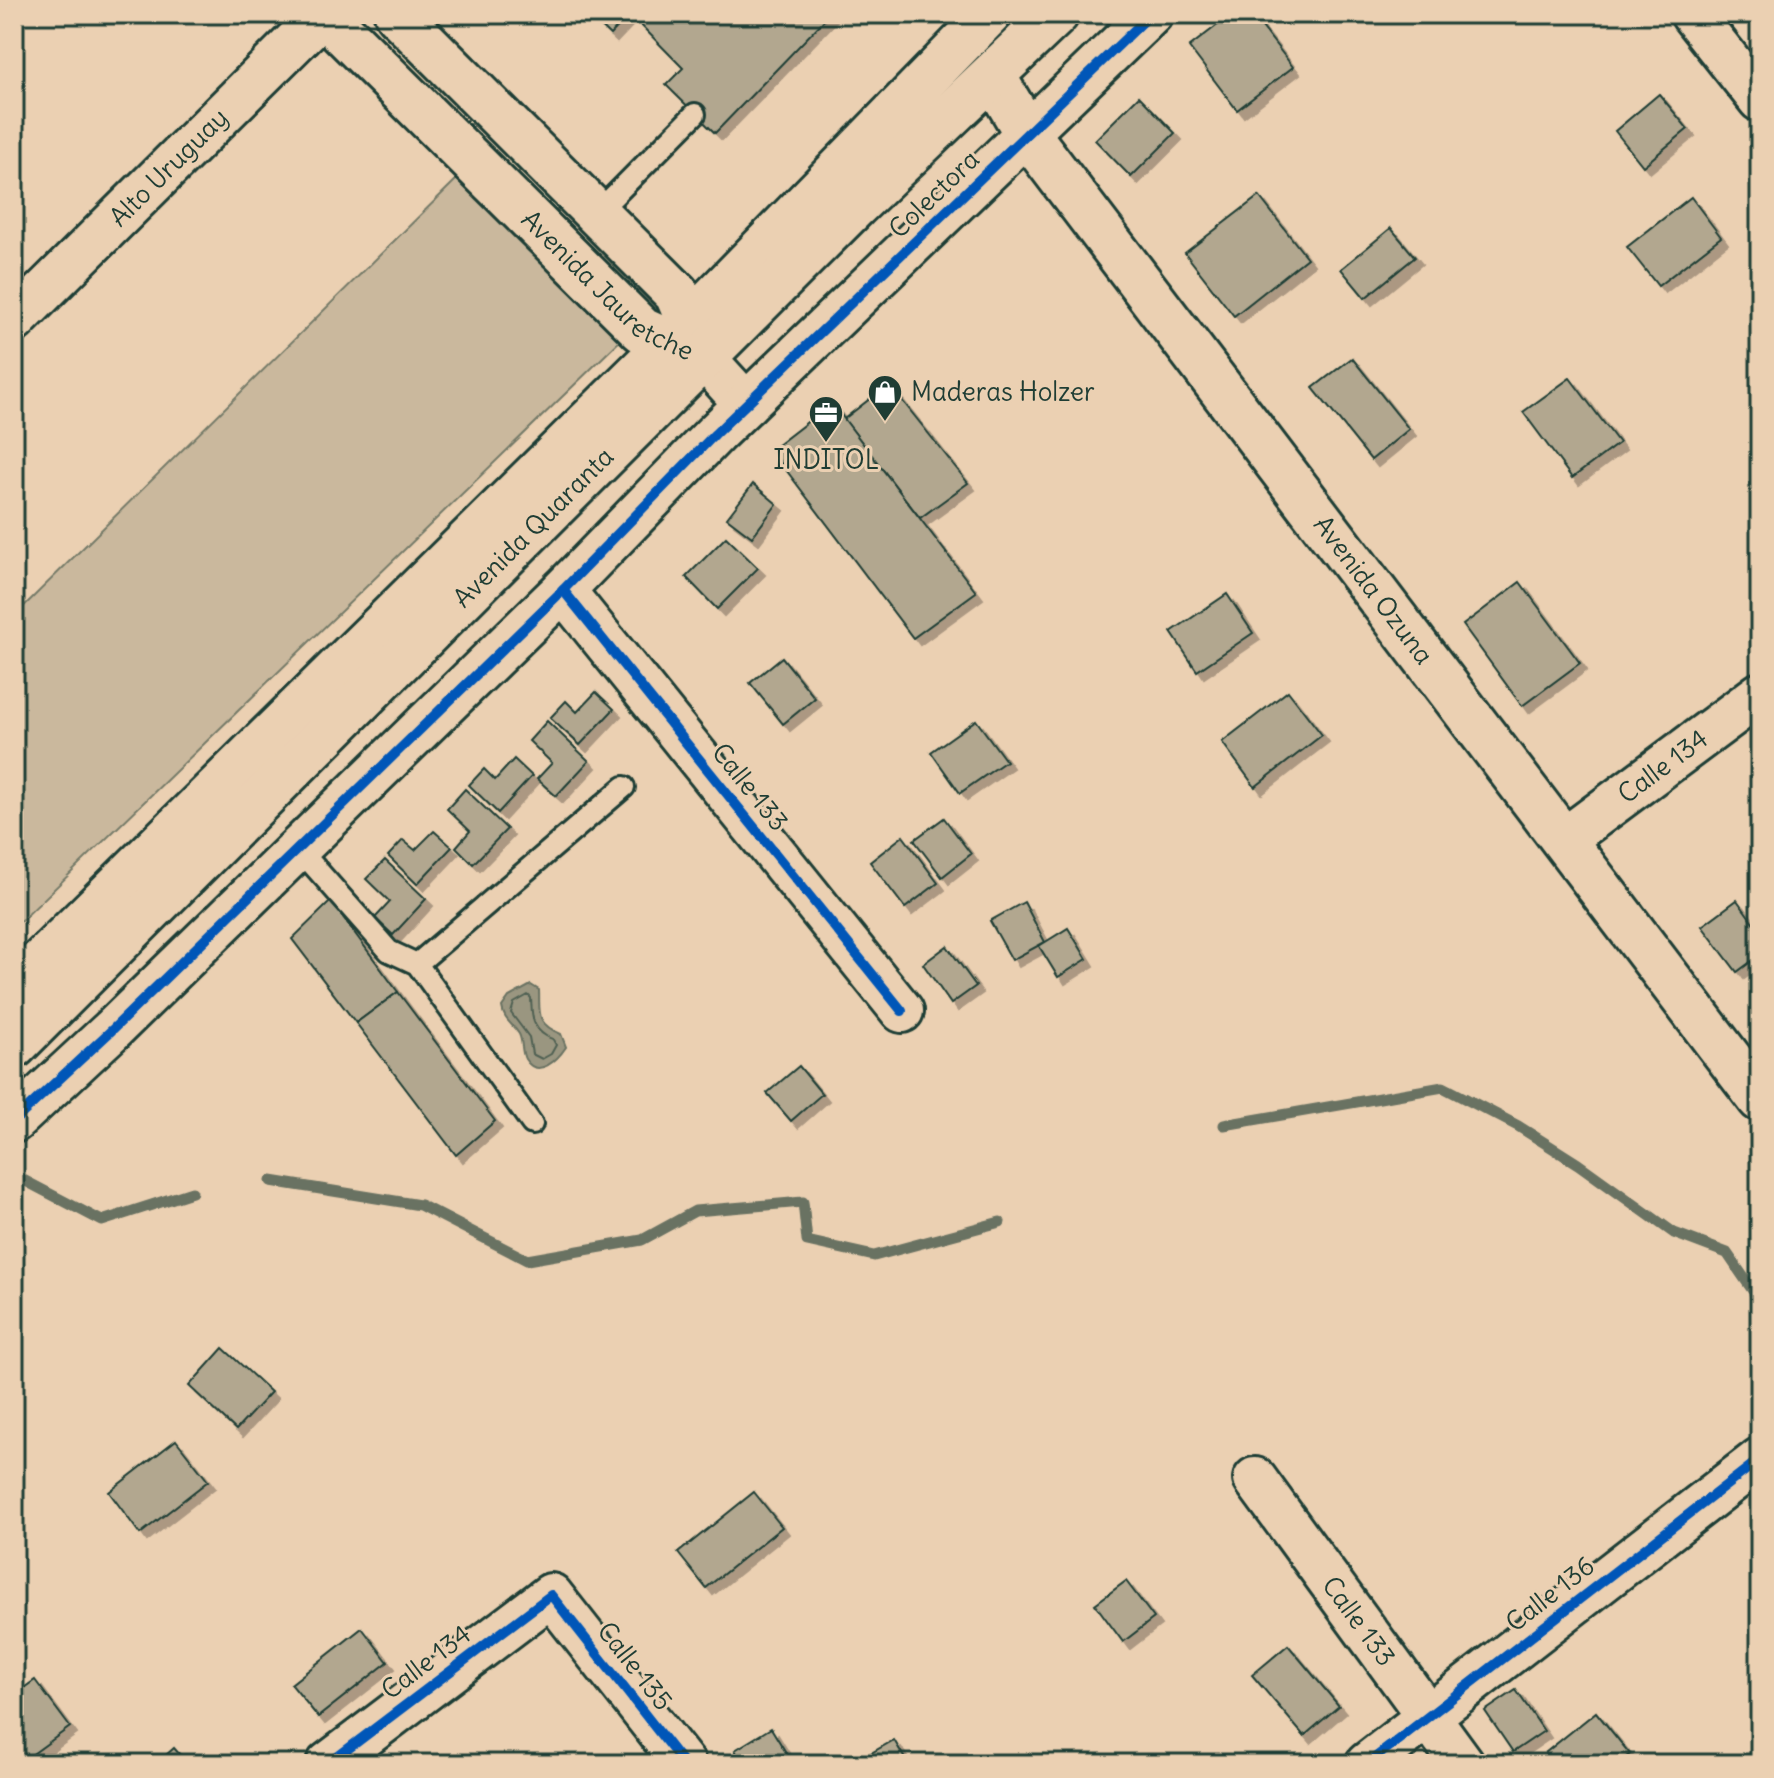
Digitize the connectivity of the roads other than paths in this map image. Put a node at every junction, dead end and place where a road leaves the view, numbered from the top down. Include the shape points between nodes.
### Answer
1 (324, 14) edge
2 (397, 14) edge
3 (990, 14) edge
4 (1056, 14) edge
5 (1151, 14) edge
6 (1692, 14) edge
7 (993, 76) junction
8 (1760, 100) edge
9 (695, 114) dead end
10 (1028, 135) junction
11 (596, 214) junction
12 (14, 321) edge
13 (687, 341) junction
14 (746, 404) junction
15 (494, 515) junction
16 (546, 516) junction
17 (563, 590) junction
18 (1760, 694) edge
19 (624, 787) dead end
20 (1565, 839) junction
21 (298, 848) junction
22 (417, 964) junction
23 (14, 987) edge
24 (902, 1011) dead end
25 (14, 1046) edge
26 (1760, 1099) edge
27 (14, 1121) edge
28 (532, 1124) dead end
29 (1760, 1459) edge
30 (1255, 1479) dead end
31 (551, 1595) joint
32 (1427, 1718) junction
33 (328, 1764) edge
34 (684, 1764) edge
35 (1367, 1764) edge
36 (1463, 1764) edge

1 - 12 street, Alto Uruguay
1 - 13 main road, Avenida Jauretche via 642,330
2 - 11 main road, Avenida Jauretche
3 - 13 street
4 - 7 main road, Avenida Quaranta
5 - 10 street, Colectora
6 - 8 street
7 - 10 main road, Avenida Ozuna
7 - 13 main road, Avenida Quaranta via 855,206
9 - 11 lane
10 - 14 street, Colectora
10 - 20 main road, Avenida Ozuna
11 - 13 main road, Avenida Jauretche via 677,294
13 - 14 street
13 - 15 street
13 - 16 main road, Avenida Quaranta
14 - 17 street, Colectora
15 - 16 street
15 - 23 street
16 - 25 main road, Avenida Quaranta
17 - 21 street, Colectora
17 - 24 street, Calle 133
18 - 20 street, Calle 134
19 - 22 lane
20 - 26 main road, Avenida Ozuna
21 - 22 lane via 389,951
21 - 27 street, Colectora
22 - 28 lane
29 - 32 street, Calle 136
30 - 32 street, Calle 133
31 - 33 street, Calle 134
31 - 34 street, Calle 135
32 - 35 street, Calle 136
32 - 36 street, Calle 133

